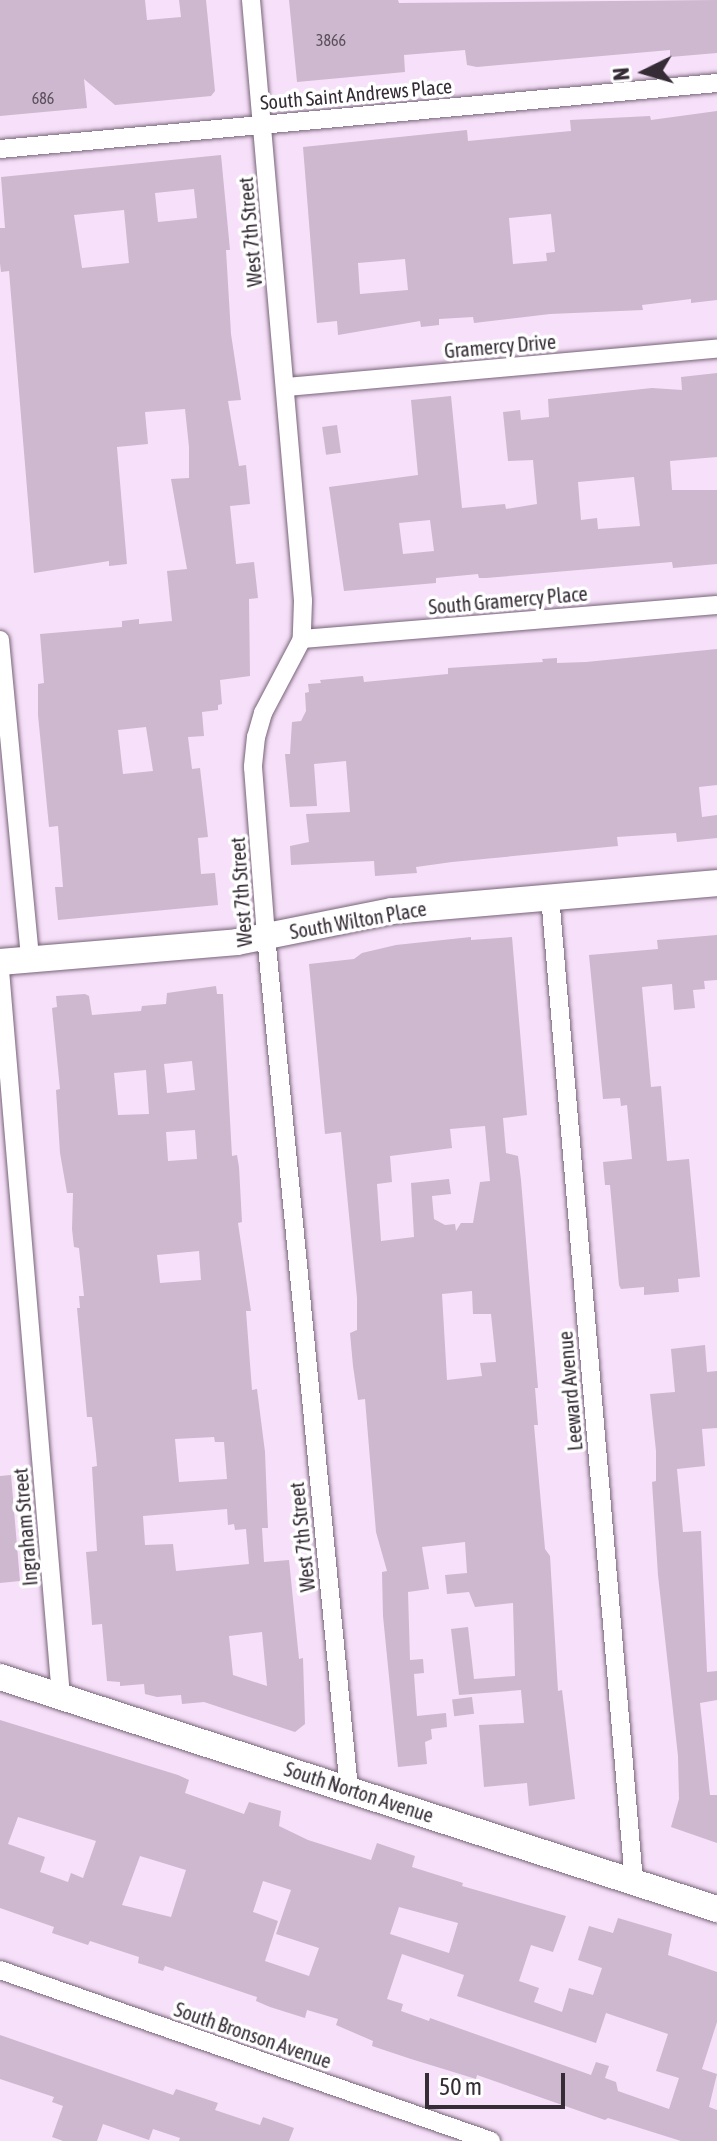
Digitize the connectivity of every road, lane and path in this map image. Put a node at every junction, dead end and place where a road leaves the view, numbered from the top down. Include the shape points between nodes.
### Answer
1 (251, 0) edge
2 (717, 83) edge
3 (262, 125) junction
4 (0, 149) edge
5 (717, 349) edge
6 (287, 387) junction
7 (717, 605) edge
8 (302, 639) junction
9 (0, 640) edge
10 (717, 883) edge
11 (550, 896) junction
12 (266, 936) junction
13 (30, 959) junction
14 (0, 962) edge
15 (0, 970) edge
16 (0, 1677) edge
17 (61, 1697) junction
18 (349, 1789) junction
19 (634, 1882) junction
20 (717, 1909) edge
21 (0, 1970) edge
22 (491, 2141) edge

1 - 3 street, West 7th Street
2 - 3 street, South Saint Andrews Place
3 - 4 street, South Saint Andrews Place
3 - 6 street, West 7th Street
5 - 6 street, Gramercy Drive
6 - 8 street, West 7th Street
7 - 8 street, South Gramercy Place
8 - 12 street, West 7th Street via 256,737 253,767
9 - 13 street
10 - 11 street, South Wilton Place
11 - 12 street, South Wilton Place via 392,911
11 - 19 street, Leeward Avenue
12 - 13 street, South Wilton Place
12 - 18 street, West 7th Street
13 - 14 street, South Wilton Place
15 - 17 street, Ingraham Street
16 - 17 street, South Norton Avenue
17 - 18 street, South Norton Avenue
18 - 19 street, South Norton Avenue
19 - 20 street, South Norton Avenue
21 - 22 street, South Bronson Avenue

